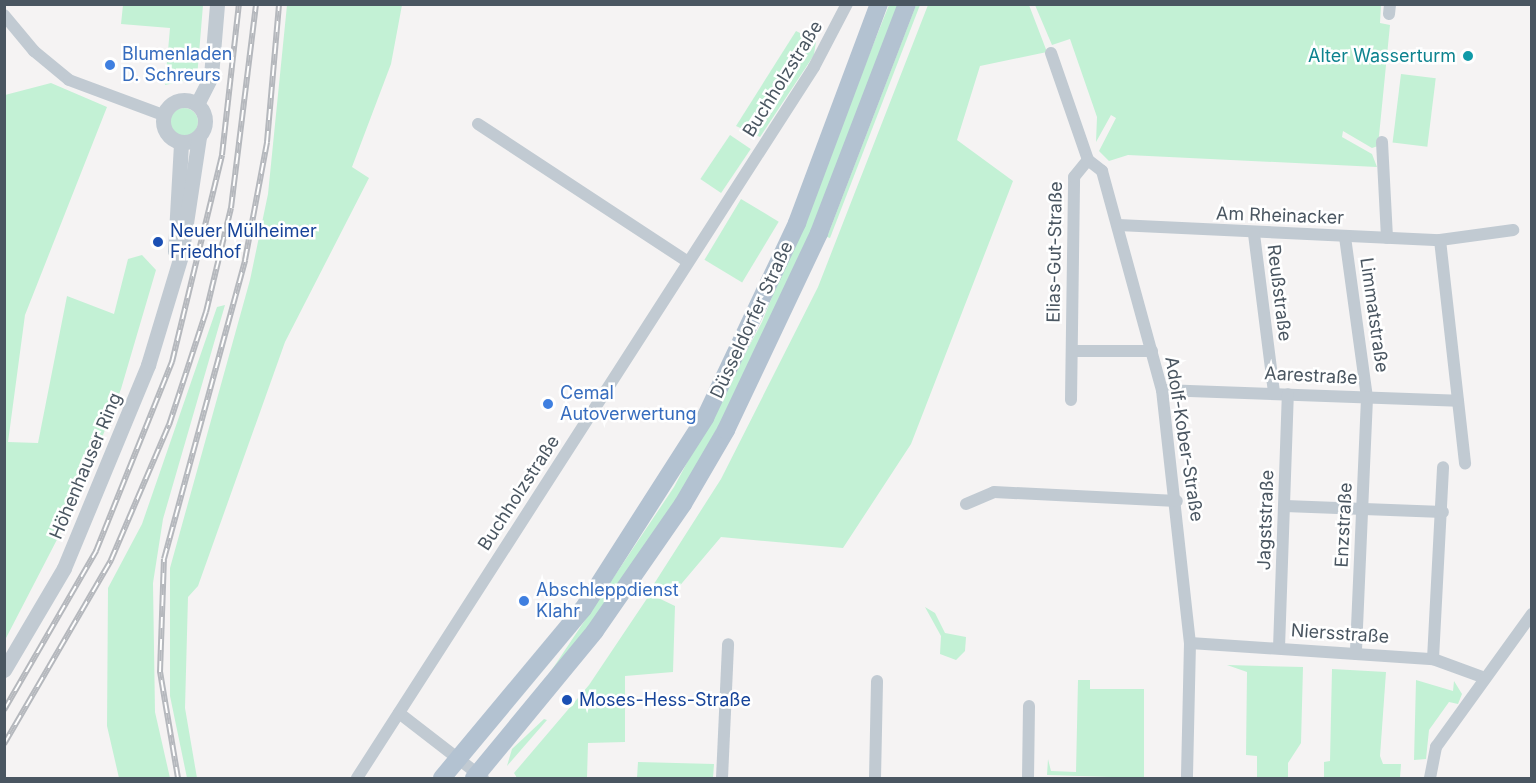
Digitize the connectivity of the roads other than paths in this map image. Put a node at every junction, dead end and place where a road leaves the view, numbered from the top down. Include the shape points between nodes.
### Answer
1 (217, 4) edge
2 (847, 4) edge
3 (879, 4) edge
4 (907, 4) edge
5 (4, 15) edge
6 (1051, 53) dead end
7 (197, 104) junction
8 (163, 115) junction
9 (478, 124) dead end
10 (199, 137) junction
11 (181, 142) junction
12 (1382, 142) dead end
13 (1088, 160) junction
14 (1118, 225) junction
15 (1513, 230) dead end
16 (1254, 234) junction
17 (1345, 237) junction
18 (1387, 238) junction
19 (1440, 240) junction
20 (688, 262) junction
21 (177, 266) junction
22 (1072, 351) junction
23 (1152, 351) junction
24 (1162, 390) junction
25 (1274, 392) junction
26 (1288, 394) junction
27 (1367, 398) junction
28 (1071, 400) dead end
29 (1458, 401) junction
30 (1465, 464) dead end
31 (1443, 467) dead end
32 (1177, 501) junction
33 (966, 504) dead end
34 (1285, 506) junction
35 (1362, 508) junction
36 (1443, 512) junction
37 (1532, 614) edge
38 (1190, 643) junction
39 (728, 644) dead end
40 (1279, 648) junction
41 (1356, 654) junction
42 (1433, 659) junction
43 (4, 670) edge
44 (1485, 678) junction
45 (877, 681) dead end
46 (1029, 706) dead end
47 (399, 713) junction
48 (460, 759) junction
49 (479, 777) edge
50 (357, 778) edge
51 (442, 778) edge
52 (722, 778) edge
53 (875, 778) edge
54 (1028, 778) edge
55 (1187, 778) edge
56 (1430, 778) edge

1 - 7 street via 211,76
2 - 20 street, Buchholzstraße via 814,67
3 - 48 main road, Düsseldorfer Straße via 797,223 705,418 583,609
4 - 49 main road, Düsseldorfer Straße via 819,233 726,430 609,612
5 - 8 street via 34,51 69,80
6 - 13 street, Adolf-Kober-Straße
7 - 8 street via 181,100
7 - 10 street, Höhenhauser Ring via 206,124
8 - 11 street via 165,132
9 - 20 street
10 - 11 street
10 - 21 street, Höhenhauser Ring
11 - 21 street, Höhenhauser Ring
12 - 18 street
13 - 14 street, Adolf-Kober-Straße via 1102,171
13 - 22 street, Elias-Gut-Straße via 1074,177
14 - 16 street, Am Rheinacker
14 - 23 street, Adolf-Kober-Straße
15 - 19 street, Am Rheinacker
16 - 17 street, Am Rheinacker
16 - 25 street, Reußstraße
17 - 18 street, Am Rheinacker
17 - 27 street, Limmatstraße
18 - 19 street, Am Rheinacker
19 - 29 street
20 - 47 street, Buchholzstraße
21 - 43 street, Höhenhauser Ring via 116,452 64,568
22 - 23 street
22 - 28 street, Elias-Gut-Straße
23 - 24 street, Adolf-Kober-Straße
24 - 25 street, Aarestraße
24 - 32 street, Adolf-Kober-Straße
25 - 26 street, Aarestraße
26 - 27 street, Aarestraße
26 - 34 street, Jagststraße
27 - 29 street, Aarestraße
27 - 35 street, Enzstraße
29 - 30 street
31 - 36 street
32 - 33 street via 994,492
32 - 38 street, Adolf-Kober-Straße
34 - 35 street
34 - 40 street, Jagststraße
35 - 36 street
35 - 41 street, Enzstraße
36 - 42 street
37 - 44 street
38 - 40 street, Niersstraße
38 - 55 street, Adolf-Kober-Straße
39 - 52 street
40 - 41 street, Niersstraße
41 - 42 street, Niersstraße
42 - 44 street, Niersstraße
44 - 56 street via 1436,747
45 - 53 street
46 - 54 street
47 - 48 street
47 - 50 street, Buchholzstraße
48 - 49 street
48 - 51 main road, Düsseldorfer Straße

